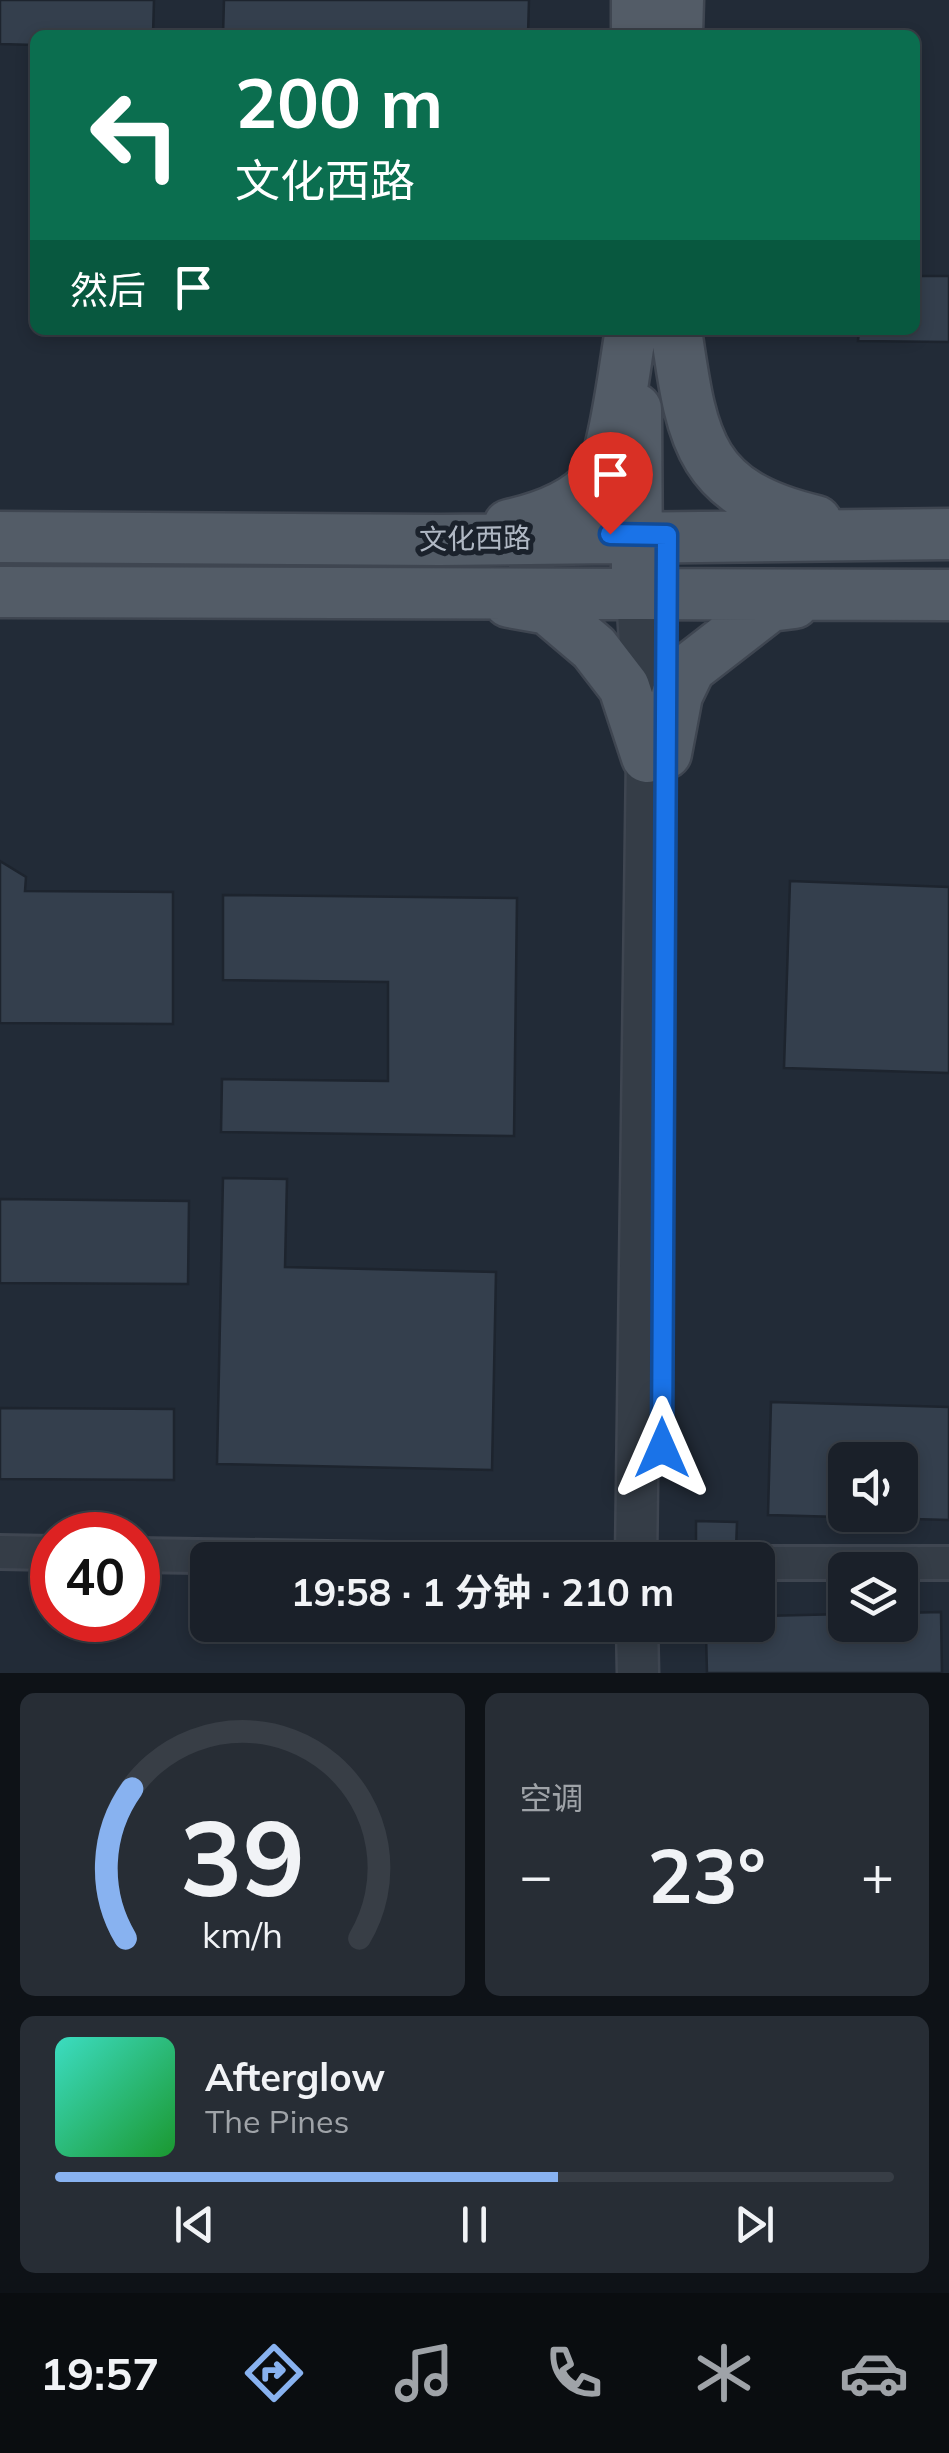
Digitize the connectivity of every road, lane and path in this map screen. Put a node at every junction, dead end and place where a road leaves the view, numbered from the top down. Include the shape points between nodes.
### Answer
1 (637, 0) edge
2 (678, 0) edge
3 (637, 30) edge
4 (677, 30) edge
5 (633, 335) edge
6 (634, 335) edge
7 (673, 335) edge
8 (675, 335) edge
9 (870, 534) junction
10 (949, 534) edge
11 (652, 535) junction
12 (0, 537) edge
13 (440, 540) junction
14 (440, 590) junction
15 (0, 592) edge
16 (652, 594) junction
17 (861, 595) junction
18 (949, 596) edge
19 (656, 755) junction
20 (636, 1542) edge
21 (662, 1542) edge
22 (0, 1552) edge
23 (30, 1553) edge
24 (160, 1555) edge
25 (190, 1556) edge
26 (949, 1563) edge
27 (775, 1564) edge
28 (637, 1642) edge
29 (662, 1642) edge
30 (638, 1673) edge
31 (663, 1673) edge

1 - 3 main road
2 - 4 main road
5 - 13 main road via 599,479 565,506 531,520
6 - 11 main road
7 - 11 main road
8 - 9 main road via 701,449 731,486 769,510
9 - 10 main road, 文化西路
9 - 11 main road, 文化西路
11 - 13 main road, 文化西路
11 - 16 main road
12 - 13 main road, 文化西路
14 - 15 main road, 文化西路
14 - 16 main road, 文化西路
14 - 19 main road via 548,608 594,648 624,686
16 - 17 main road, 文化西路
16 - 19 street
17 - 18 main road, 文化西路
17 - 19 main road via 770,606 726,638 690,668
19 - 20 street
19 - 21 street
22 - 23 street
24 - 25 street
26 - 27 street
28 - 30 street
29 - 31 street

